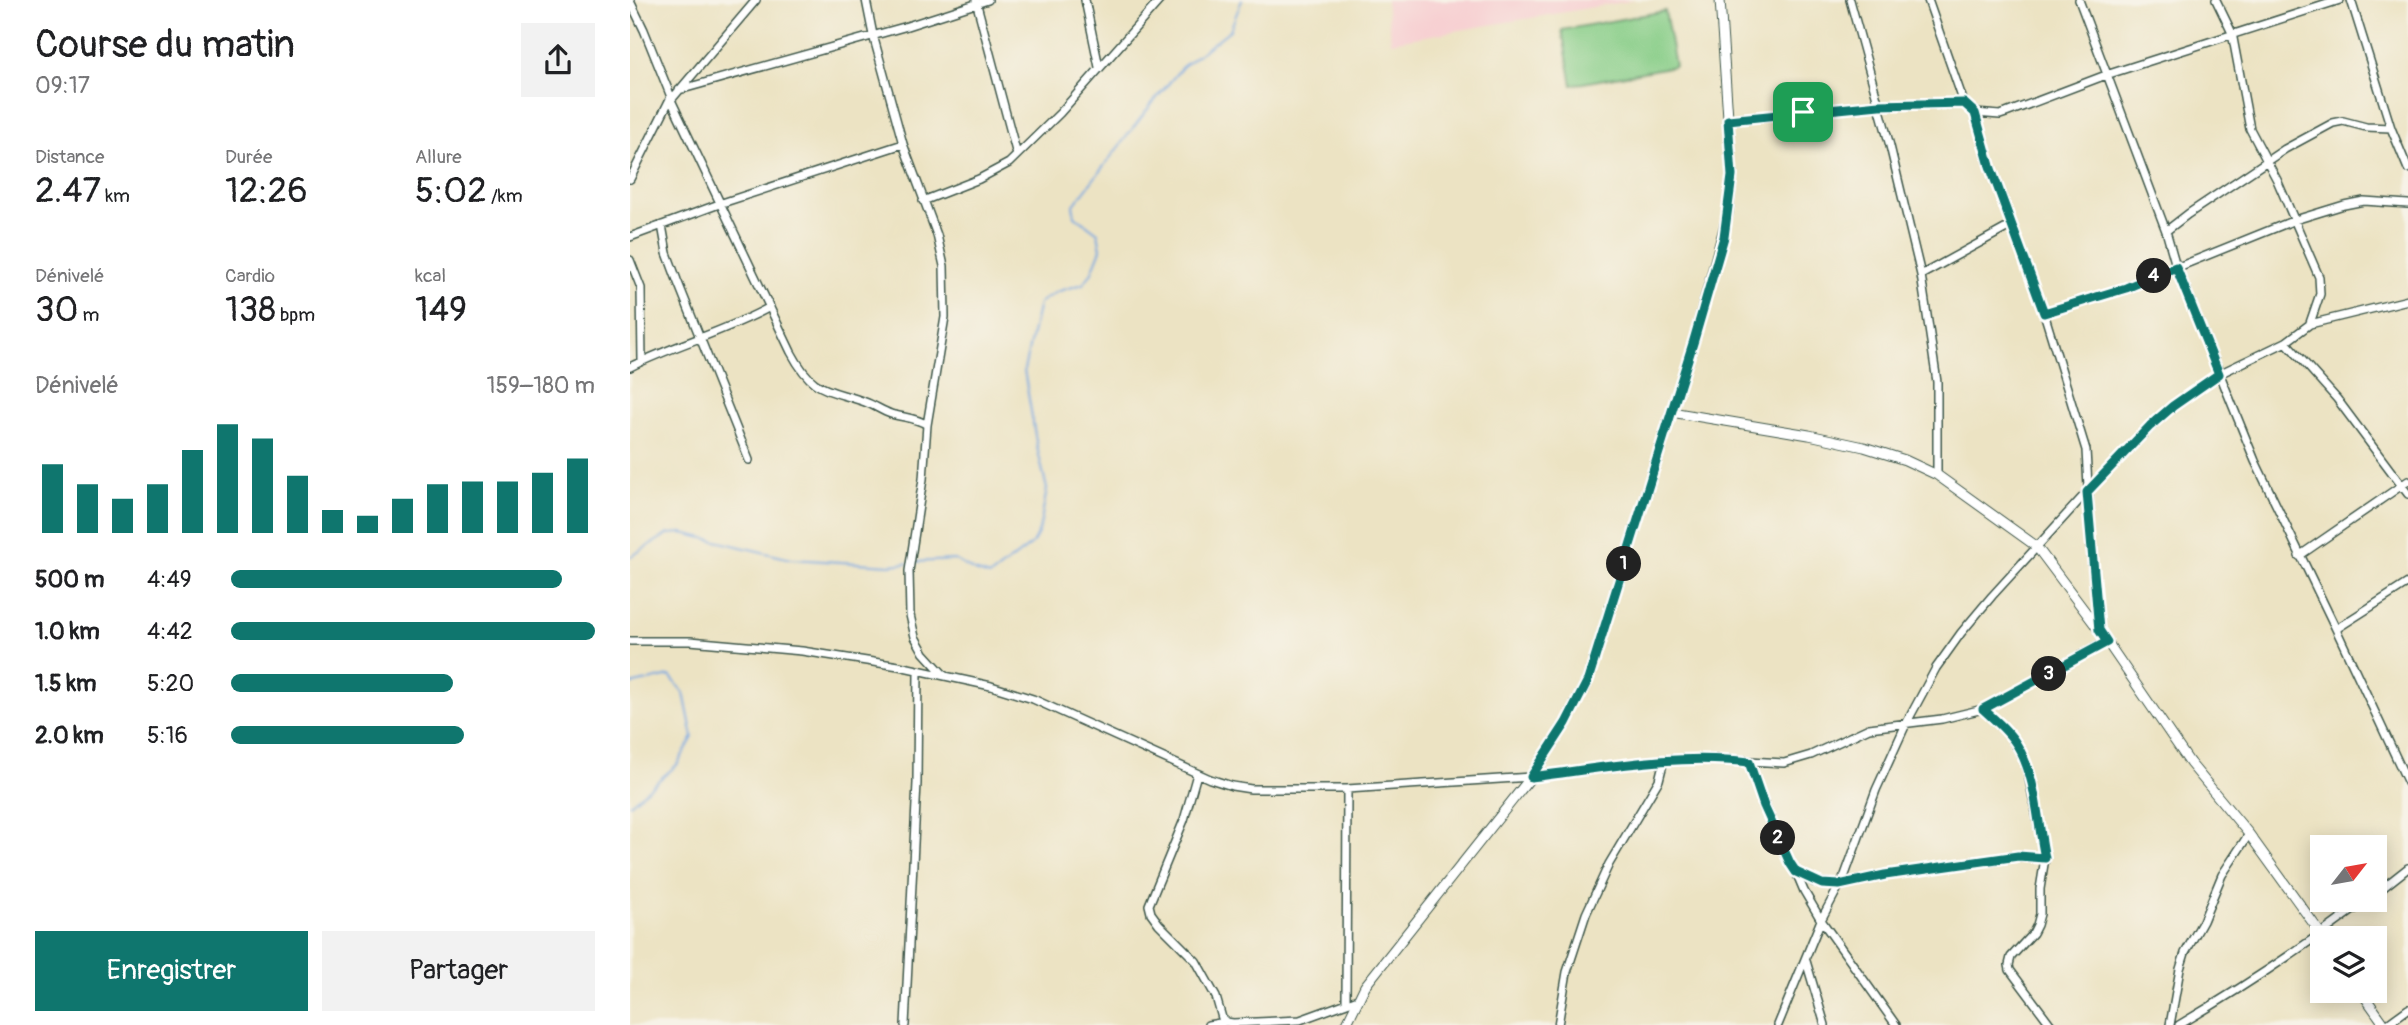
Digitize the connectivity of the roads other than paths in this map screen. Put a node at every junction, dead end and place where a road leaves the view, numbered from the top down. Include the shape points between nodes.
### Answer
1 (757, 0) edge
2 (866, 0) edge
3 (988, 0) edge
4 (1085, 0) edge
5 (1160, 0) edge
6 (1720, 0) edge
7 (1850, 0) edge
8 (1928, 0) edge
9 (2079, 0) edge
10 (2216, 0) edge
11 (2340, 0) edge
12 (2351, 0) edge
13 (630, 1) edge
14 (977, 2) edge
15 (2232, 33) junction
16 (873, 35) junction
17 (1099, 67) junction
18 (2106, 75) junction
19 (678, 90) junction
20 (671, 100) junction
21 (1964, 103) junction
22 (1879, 105) junction
23 (1975, 113) junction
24 (1728, 120) junction
25 (2391, 128) junction
26 (903, 144) junction
27 (1017, 155) junction
28 (2266, 163) junction
29 (2408, 169) edge
30 (630, 179) edge
31 (923, 201) junction
32 (722, 203) junction
33 (2408, 204) edge
34 (2295, 220) junction
35 (662, 225) junction
36 (2012, 225) junction
37 (2166, 231) junction
38 (630, 237) edge
39 (630, 260) edge
40 (2176, 267) junction
41 (1921, 275) junction
42 (2408, 299) edge
43 (770, 307) junction
44 (2044, 313) junction
45 (2310, 324) junction
46 (698, 337) junction
47 (2286, 342) junction
48 (642, 361) junction
49 (630, 367) edge
50 (2219, 374) junction
51 (1671, 412) junction
52 (927, 425) junction
53 (748, 460) dead end
54 (1937, 475) junction
55 (2408, 481) edge
56 (2400, 487) junction
57 (2087, 492) junction
58 (2408, 494) edge
59 (2036, 546) junction
60 (2299, 556) junction
61 (2408, 583) edge
62 (2336, 629) junction
63 (2099, 630) junction
64 (630, 641) edge
65 (2107, 642) junction
66 (918, 670) junction
67 (945, 676) junction
68 (1983, 709) junction
69 (1906, 723) junction
70 (1664, 760) junction
71 (1749, 762) junction
72 (1197, 774) junction
73 (1531, 777) junction
74 (2408, 783) edge
75 (1347, 789) junction
76 (2249, 834) junction
77 (2045, 858) junction
78 (2408, 868) edge
79 (1796, 872) junction
80 (1839, 885) junction
81 (2387, 885) edge
82 (2352, 912) edge
83 (1821, 920) junction
84 (2315, 926) edge
85 (2334, 926) edge
86 (2310, 944) edge
87 (1806, 960) junction
88 (1357, 999) junction
89 (1346, 1003) junction
90 (2369, 1003) edge
91 (2408, 1009) edge
92 (1226, 1023) junction
93 (905, 1025) edge
94 (1208, 1025) edge
95 (1346, 1025) edge
96 (1558, 1025) edge
97 (1778, 1025) edge
98 (1825, 1025) edge
99 (1896, 1025) edge
100 (2051, 1025) edge
101 (2170, 1025) edge
102 (2179, 1025) edge
103 (2385, 1025) edge

1 - 19 street
2 - 16 street
3 - 14 street
4 - 17 street
5 - 17 street
6 - 24 main road
7 - 22 street
8 - 21 street
9 - 18 street
10 - 15 street
11 - 15 street
12 - 25 street
13 - 20 street
14 - 16 street
14 - 27 street
15 - 18 street
15 - 28 street via 2250,129
16 - 19 street
16 - 26 street
17 - 27 street
18 - 23 street via 2000,115
18 - 37 street
19 - 20 street
20 - 30 street
20 - 32 street
21 - 22 street
21 - 23 street
22 - 24 street
22 - 41 street
23 - 36 street
24 - 51 main road via 1732,176 1728,213
25 - 28 street via 2338,122
25 - 29 street
26 - 31 street
26 - 32 street
27 - 31 street via 989,174
28 - 34 street
28 - 37 street
31 - 52 street via 942,252 947,299
32 - 35 street
32 - 43 street
33 - 34 street via 2364,201
34 - 40 street
34 - 45 street via 2321,286
35 - 38 street
35 - 46 street via 667,253
36 - 41 street
36 - 44 street
37 - 40 street
39 - 48 street via 641,288
40 - 44 street
40 - 50 street
41 - 54 street via 1937,382
42 - 45 street
43 - 46 street via 722,331
43 - 52 street via 797,365 813,384
44 - 57 street via 2086,450
45 - 47 street
46 - 48 street
46 - 53 street
47 - 50 street
47 - 56 street via 2337,399
48 - 49 street
50 - 57 street via 2150,426
50 - 60 street
51 - 54 main road via 1864,447
51 - 73 main road via 1588,680
52 - 67 street via 909,571 911,615 915,638
54 - 59 main road
55 - 56 street
56 - 58 street
56 - 60 street
57 - 59 street
57 - 63 street
59 - 63 main road
59 - 69 street via 1936,668
60 - 62 street
61 - 62 street
62 - 74 street
63 - 65 main road
64 - 66 street via 751,645
65 - 68 street
65 - 76 main road via 2190,762
66 - 67 street
66 - 93 street
67 - 72 street via 1033,699
68 - 69 street
68 - 77 street via 2010,735 2026,763
69 - 71 street via 1869,728 1794,761
69 - 80 street
70 - 71 street
70 - 73 street
70 - 96 street via 1654,790 1609,864 1586,914 1567,972
71 - 79 street
72 - 75 street via 1251,789
72 - 92 street via 1184,820 1149,905 1159,924 1196,961
73 - 75 street
73 - 88 main road
75 - 89 street
76 - 84 main road
76 - 101 street via 2222,875 2185,953
77 - 80 street via 2018,856
77 - 100 street via 2038,925 2009,965
78 - 81 street
79 - 80 street via 1822,884
79 - 83 street
80 - 83 street
82 - 85 street
83 - 87 street
83 - 99 street
86 - 102 street
87 - 97 street
87 - 98 street
88 - 89 street
88 - 95 main road
89 - 92 street via 1300,1020
90 - 103 main road
91 - 103 street
92 - 94 street

